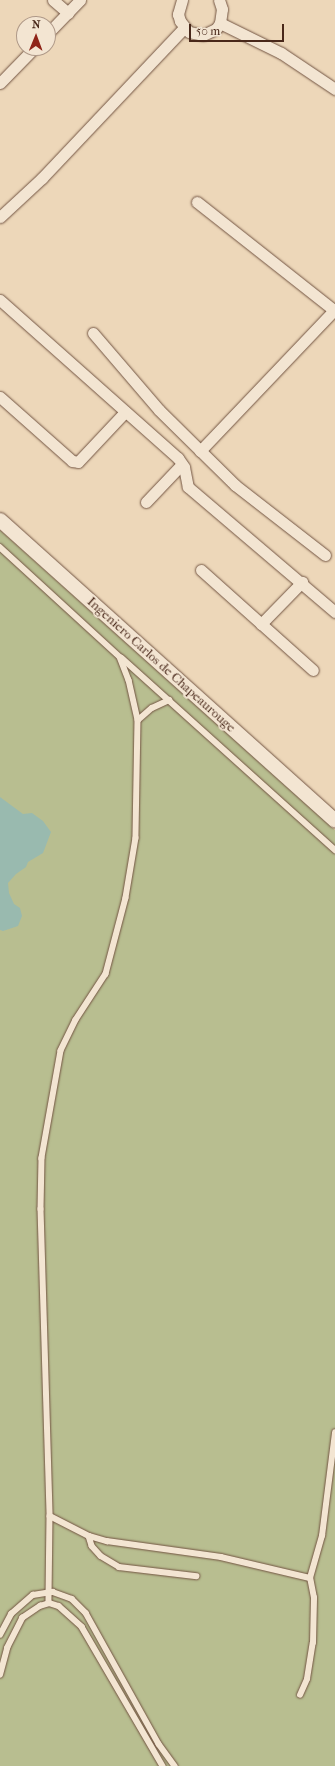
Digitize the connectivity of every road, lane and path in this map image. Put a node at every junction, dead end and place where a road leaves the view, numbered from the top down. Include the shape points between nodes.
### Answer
1 (53, 0) edge
2 (80, 0) edge
3 (182, 0) edge
4 (218, 0) edge
5 (68, 13) junction
6 (220, 23) junction
7 (56, 26) edge
8 (184, 28) junction
9 (26, 56) edge
10 (0, 83) edge
11 (335, 89) edge
12 (197, 202) dead end
13 (0, 217) edge
14 (0, 300) edge
15 (335, 310) edge
16 (93, 332) dead end
17 (0, 397) edge
18 (125, 412) junction
19 (200, 451) junction
20 (182, 464) junction
21 (146, 502) dead end
22 (0, 520) edge
23 (0, 547) edge
24 (325, 555) dead end
25 (201, 570) dead end
26 (302, 582) junction
27 (335, 612) edge
28 (261, 624) junction
29 (120, 657) junction
30 (313, 670) dead end
31 (169, 700) junction
32 (138, 720) junction
33 (335, 821) edge
34 (335, 850) edge
35 (335, 1433) edge
36 (50, 1516) junction
37 (88, 1536) junction
38 (196, 1576) dead end
39 (310, 1578) junction
40 (50, 1592) junction
41 (49, 1603) junction
42 (0, 1635) edge
43 (2, 1658) edge
44 (0, 1675) edge
45 (300, 1695) dead end
46 (163, 1766) edge
47 (175, 1766) edge

1 - 5 street
2 - 5 street
3 - 8 street via 178,14
4 - 6 street via 222,8
5 - 7 street
6 - 8 street via 216,29 203,35
6 - 11 street via 281,53
8 - 13 street via 42,178
9 - 10 street
12 - 15 street
14 - 18 street
15 - 19 street
16 - 19 street via 127,375
17 - 18 street via 72,461 78,462
18 - 20 street
19 - 24 street via 235,485
20 - 21 street
20 - 26 street via 188,487
22 - 33 street, Ingeniero Carlos de Chapeaurouge
23 - 29 lane
25 - 28 street
26 - 27 street
26 - 28 street
28 - 30 street
29 - 31 lane
29 - 32 lane via 129,680
31 - 32 lane via 152,708
31 - 34 lane
32 - 36 lane via 136,838 126,898 106,974 76,1020 61,1052 42,1158 41,1209
35 - 39 lane via 322,1536
36 - 37 lane
36 - 40 lane
37 - 38 lane via 92,1546 101,1556 119,1567
37 - 39 lane via 221,1557
39 - 45 lane via 314,1598 314,1642 307,1679
40 - 41 lane
40 - 42 lane via 33,1594 26,1599 11,1614
40 - 47 lane via 72,1599 86,1613
41 - 43 lane via 33,1609 22,1618
41 - 46 lane via 59,1606 82,1627
43 - 44 lane

